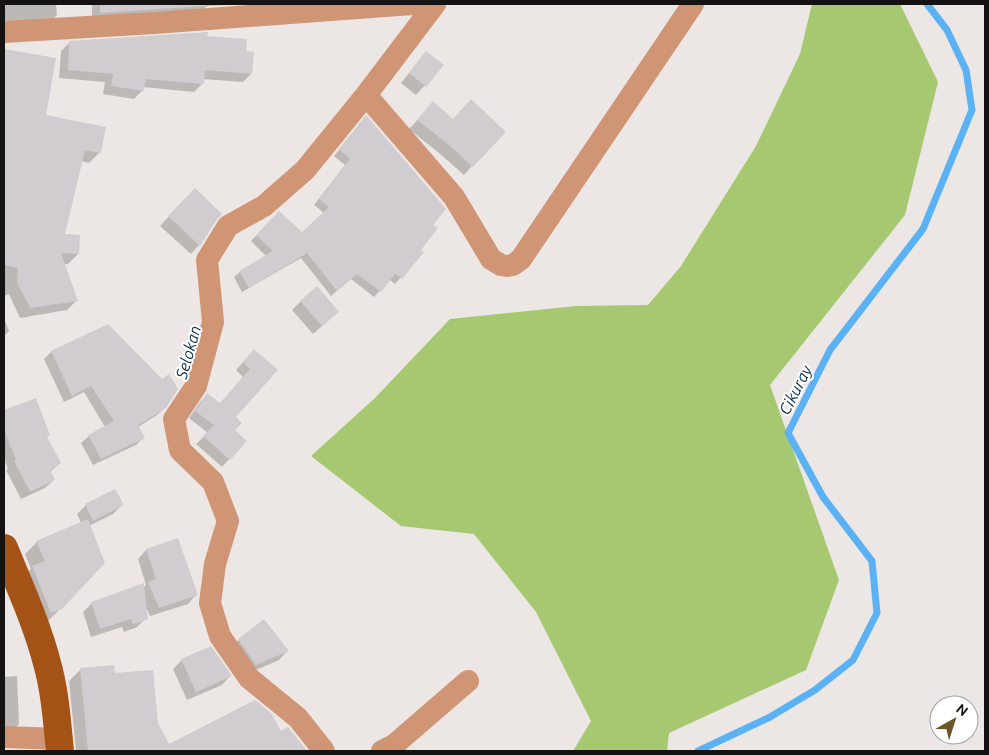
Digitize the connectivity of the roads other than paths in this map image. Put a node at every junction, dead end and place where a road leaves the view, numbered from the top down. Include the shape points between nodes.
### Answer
1 (412, 4) edge
2 (435, 4) edge
3 (693, 4) edge
4 (4, 32) edge
5 (366, 95) junction
6 (4, 548) edge
7 (468, 681) dead end
8 (4, 737) edge
9 (59, 745) edge
10 (324, 751) edge
11 (382, 751) edge

1 - 4 street
2 - 5 street
3 - 5 street via 521,259 513,265 502,265 491,259 454,197
5 - 10 street via 305,170 264,206 228,226 207,260 212,322 196,386 174,419 180,450 213,482 228,521 215,564 210,603 220,636 249,678 298,718
6 - 9 main road via 47,663
7 - 11 street via 394,745
8 - 9 street

